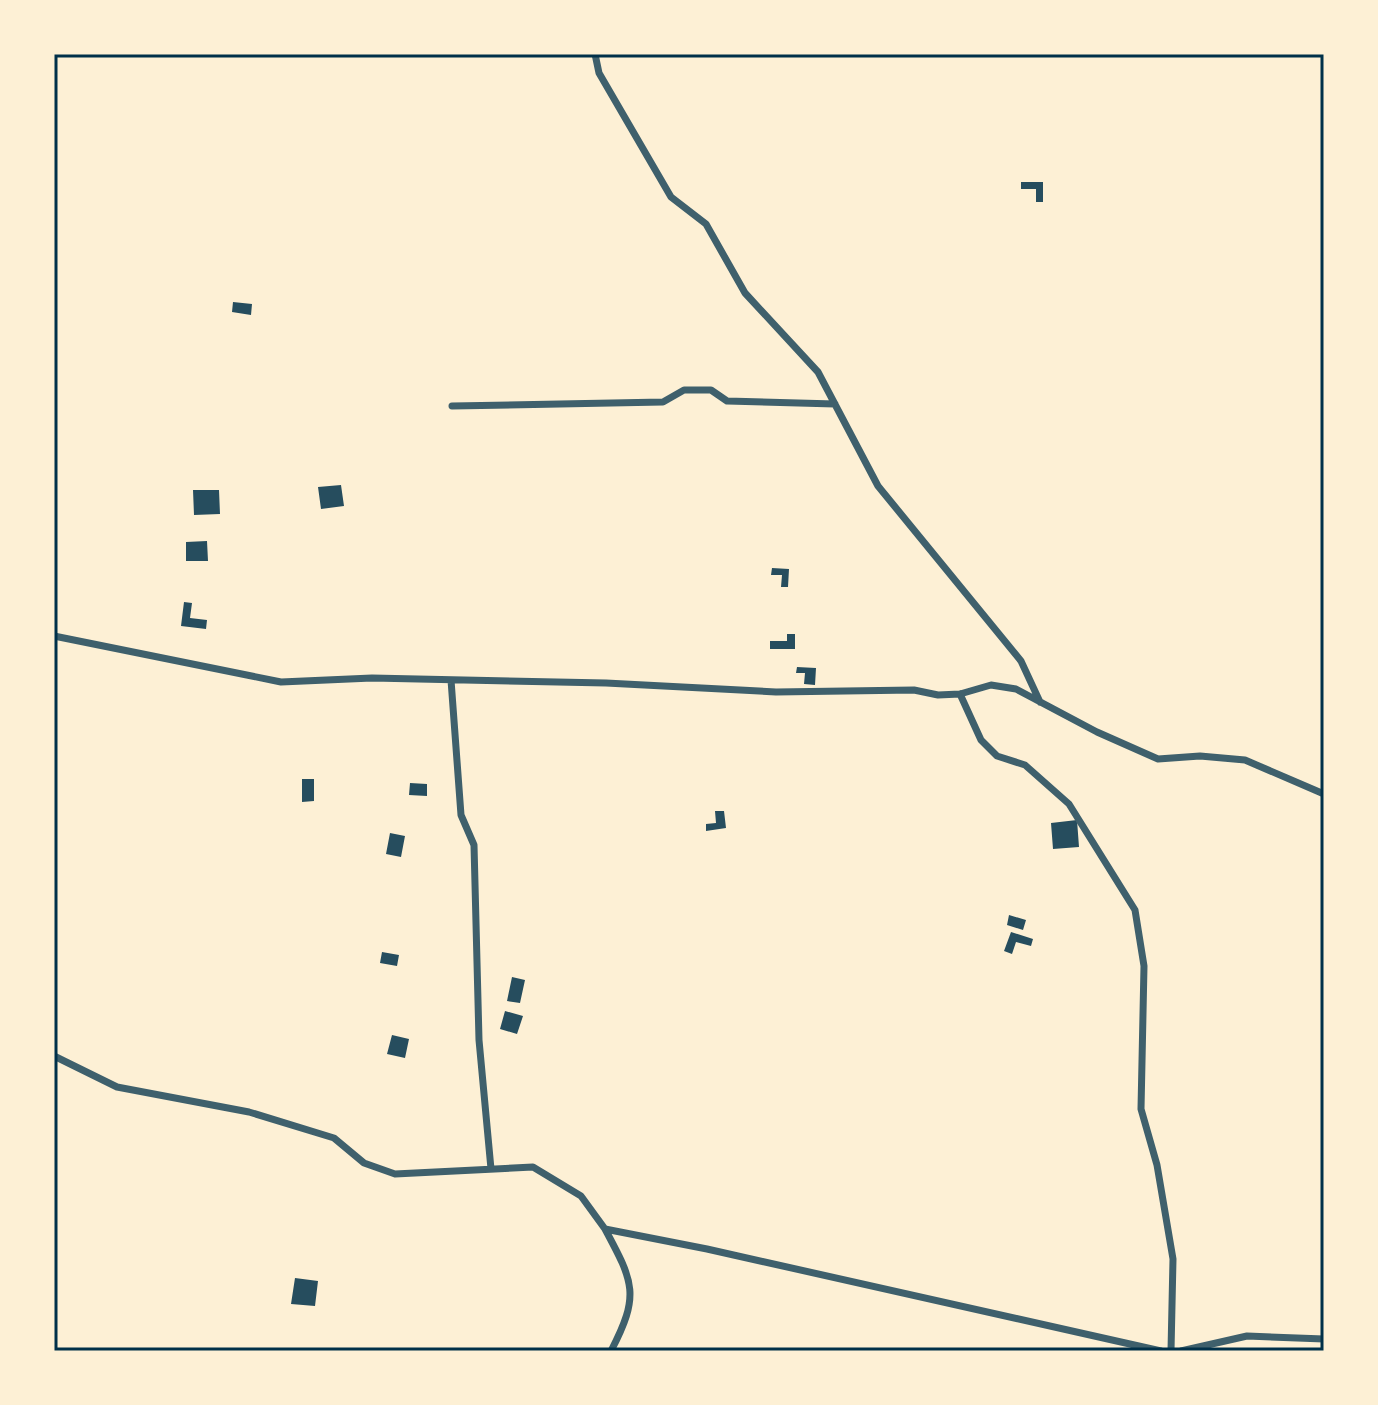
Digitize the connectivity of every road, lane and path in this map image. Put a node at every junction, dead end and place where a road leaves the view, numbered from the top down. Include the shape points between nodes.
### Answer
1 (595, 54) edge
2 (835, 404) junction
3 (452, 406) dead end
4 (54, 636) edge
5 (451, 680) junction
6 (960, 694) junction
7 (1041, 704) junction
8 (1324, 794) edge
9 (54, 1056) edge
10 (491, 1169) junction
11 (605, 1229) junction
12 (1324, 1339) edge
13 (1226, 1341) junction
14 (611, 1351) edge
15 (1161, 1351) edge
16 (1171, 1351) edge
17 (1181, 1351) edge
18 (1234, 1351) edge

1 - 2 street via 599,73 671,197 706,224 745,293 818,372
2 - 3 street via 727,401 711,390 684,390 663,402
2 - 7 street via 878,486 1021,661
4 - 5 street via 281,682
5 - 6 street
5 - 10 street via 461,815 474,845 479,1040
6 - 7 street via 991,685 1016,689
6 - 16 street via 981,740 997,756 1025,765 1069,804 1135,910 1144,966 1141,1109 1173,1259
7 - 8 street via 1158,759 1245,760
9 - 10 street via 117,1087 249,1112 334,1138 364,1163 395,1174
10 - 11 street via 533,1167 581,1196
11 - 14 street via 627,1271 630,1313
11 - 15 street
12 - 13 street via 1247,1336
13 - 17 street
13 - 18 street

